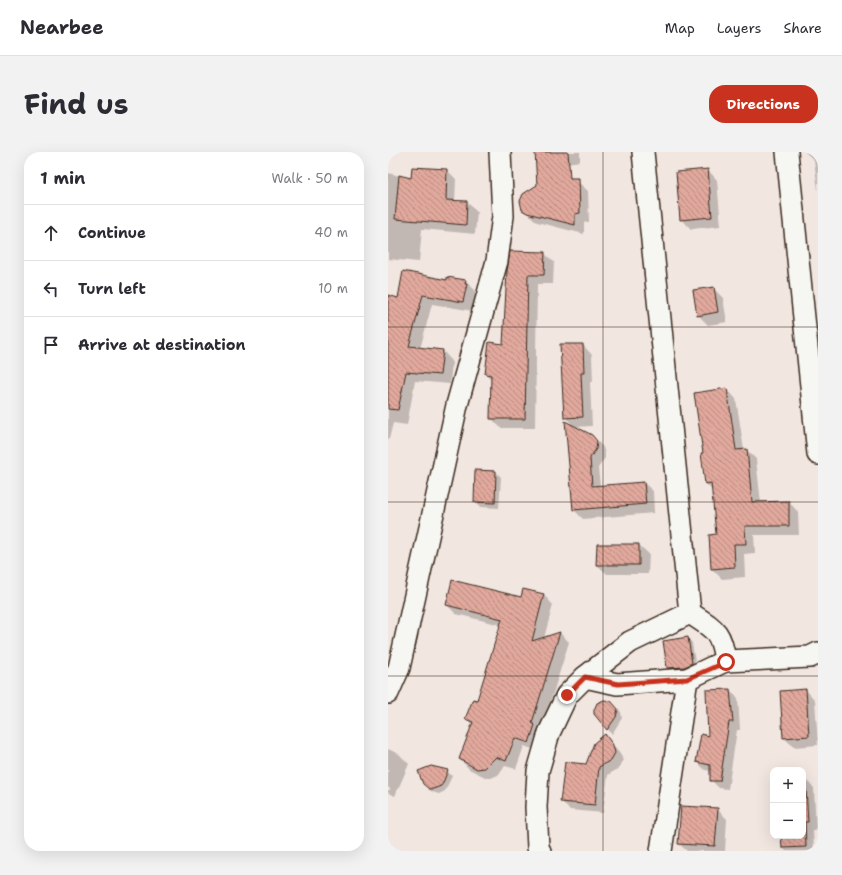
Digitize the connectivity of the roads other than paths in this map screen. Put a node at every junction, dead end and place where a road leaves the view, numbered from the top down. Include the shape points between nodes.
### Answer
1 (500, 152) edge
2 (643, 152) edge
3 (787, 152) edge
4 (818, 454) edge
5 (690, 613) junction
6 (818, 653) edge
7 (726, 662) junction
8 (585, 677) junction
9 (687, 679) junction
10 (388, 693) edge
11 (540, 851) edge
12 (661, 851) edge

1 - 10 street via 503,216 497,261 457,405 399,668
2 - 5 street
3 - 4 street
5 - 7 street via 715,630 723,645
5 - 8 street via 630,642
6 - 7 street via 810,657
7 - 9 street
8 - 9 street via 618,684
8 - 11 street via 567,695 549,733 538,771 536,807
9 - 12 street

